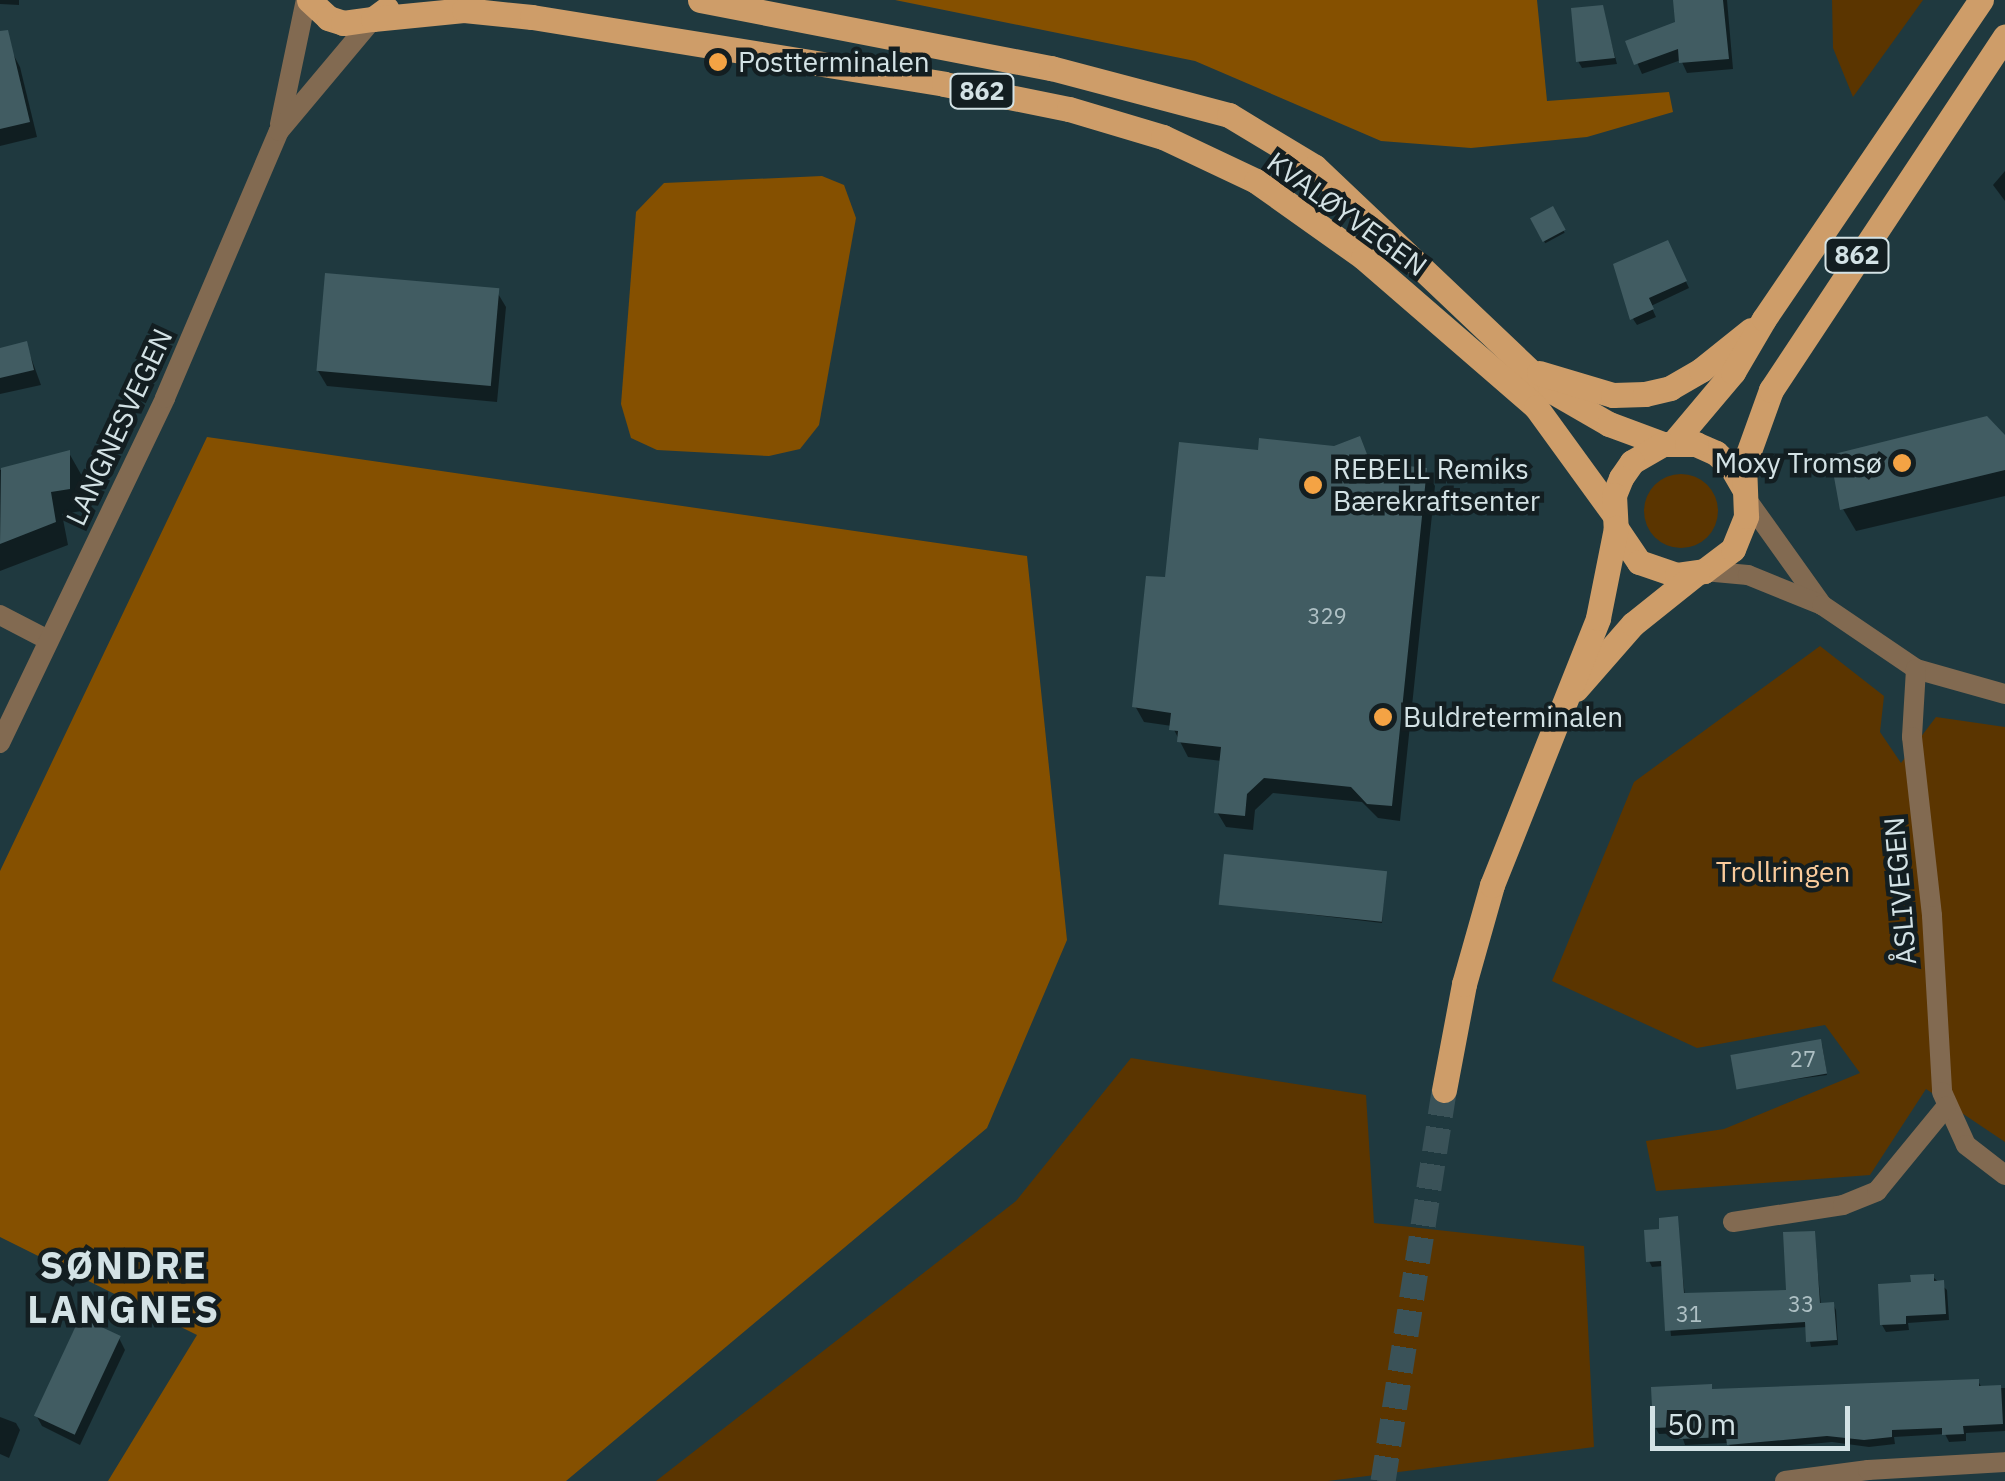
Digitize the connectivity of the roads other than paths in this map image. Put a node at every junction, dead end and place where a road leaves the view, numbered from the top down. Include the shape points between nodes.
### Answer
1 (308, 0) edge
2 (394, 0) edge
3 (700, 0) edge
4 (1981, 0) edge
5 (373, 19) junction
6 (2005, 37) edge
7 (279, 131) junction
8 (1764, 319) junction
9 (1525, 368) junction
10 (1669, 443) junction
11 (1744, 492) junction
12 (1614, 521) junction
13 (1700, 572) junction
14 (1822, 605) junction
15 (0, 615) edge
16 (48, 640) junction
17 (1916, 670) junction
18 (2005, 694) edge
19 (1569, 696) junction
20 (0, 743) edge
21 (1444, 1090) tunnel mouth
22 (1946, 1107) junction
23 (2005, 1175) edge
24 (1733, 1222) dead end
25 (2005, 1462) edge
26 (1785, 1481) edge

1 - 5 main road, 862 via 343,23
1 - 7 street, LANGNESVEGEN
2 - 5 main road
3 - 9 main road, KVALØYVEGEN / 862 via 1050,68 1228,115 1315,167
4 - 8 main road, 862
5 - 7 street, LANGNESVEGEN
5 - 12 main road, KVALØYVEGEN / 862 via 464,10 532,17 944,84 1164,137 1256,181 1363,257 1536,407
6 - 11 main road, 862 via 1771,390 1748,453
7 - 16 street, LANGNESVEGEN via 179,367
8 - 9 main road, 862 via 1701,370 1645,394 1613,395
8 - 10 main road, 862 via 1734,372
9 - 10 main road, KVALØYVEGEN / 862 via 1576,408
10 - 11 main road, 862 via 1716,453
10 - 12 main road, 862 via 1646,451 1620,478
11 - 13 main road, 862 via 1742,533 1720,562
11 - 14 street
12 - 13 main road, 862 via 1639,562 1677,576
12 - 19 main road, 862 via 1608,585
13 - 14 street via 1748,576
13 - 19 main road, 862 via 1633,624
14 - 17 street
15 - 16 street
16 - 20 street, LANGNESVEGEN
17 - 18 street
17 - 22 street, ÅSLIVEGEN via 1912,738
19 - 21 main road, 862 via 1492,885
22 - 23 street, ÅSLIVEGEN via 1966,1145
22 - 24 street via 1878,1190 1843,1205
25 - 26 street

